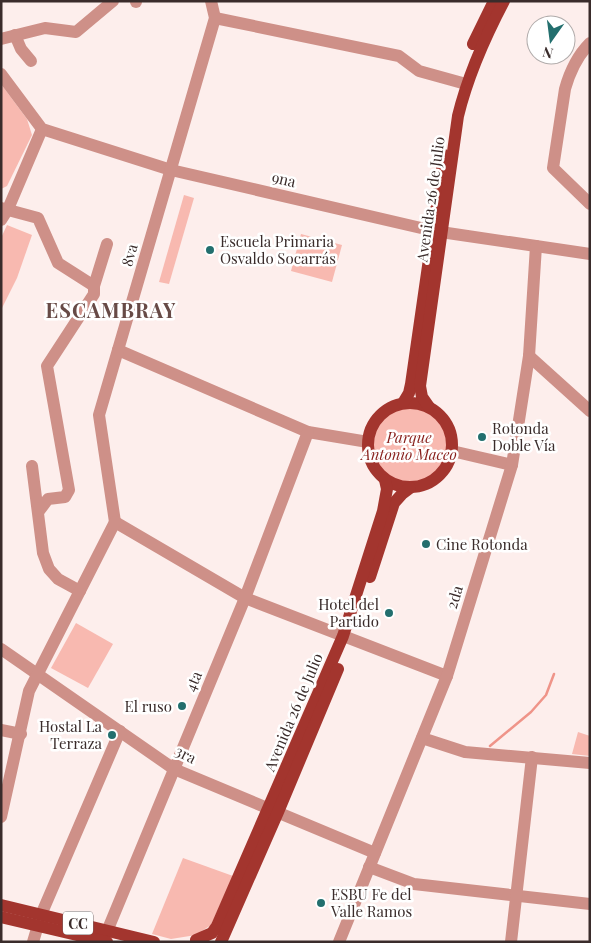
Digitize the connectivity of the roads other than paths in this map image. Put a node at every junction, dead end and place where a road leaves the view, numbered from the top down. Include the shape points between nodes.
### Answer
1 (113, 1) edge
2 (210, 1) edge
3 (494, 1) edge
4 (504, 1) edge
5 (215, 18) junction
6 (15, 35) junction
7 (1, 39) edge
8 (590, 42) edge
9 (31, 61) dead end
10 (1, 74) edge
11 (462, 83) junction
12 (42, 129) junction
13 (170, 170) junction
14 (590, 204) edge
15 (4, 212) edge
16 (438, 232) junction
17 (107, 244) dead end
18 (536, 246) junction
19 (590, 254) edge
20 (94, 286) junction
21 (118, 350) junction
22 (529, 356) junction
23 (403, 404) junction
24 (429, 407) junction
25 (590, 411) edge
26 (308, 432) junction
27 (368, 442) junction
28 (452, 451) junction
29 (512, 465) junction
30 (32, 466) dead end
31 (385, 480) junction
32 (410, 488) junction
33 (42, 497) junction
34 (115, 522) junction
35 (80, 591) junction
36 (246, 598) junction
37 (347, 637) junction
38 (1, 648) edge
39 (38, 674) junction
40 (446, 676) junction
41 (1, 730) edge
42 (120, 731) junction
43 (21, 734) junction
44 (422, 738) junction
45 (532, 758) junction
46 (590, 763) edge
47 (174, 769) junction
48 (274, 810) junction
49 (2, 811) edge
50 (375, 853) junction
51 (369, 867) junction
52 (516, 895) junction
53 (590, 904) edge
54 (1, 905) edge
55 (1, 917) edge
56 (40, 920) junction
57 (106, 937) edge
58 (197, 941) edge
59 (33, 942) edge
60 (154, 942) edge
61 (221, 942) edge
62 (339, 942) edge
63 (511, 942) edge

1 - 6 street via 76,32 45,28
2 - 5 street
3 - 11 main road, Avenida 26 de Julio via 480,28
4 - 11 main road, Avenida 26 de Julio
5 - 11 street via 399,56 419,71
5 - 13 street, 8va
6 - 7 street
6 - 9 street
8 - 14 street via 579,54 566,82 554,168
10 - 12 street
11 - 16 main road, Avenida 26 de Julio
12 - 13 street, 9na
12 - 15 street
13 - 16 street, 9na
13 - 21 street, 8va
15 - 20 street via 38,218 58,263
16 - 18 street, 9na
16 - 23 main road, Avenida 26 de Julio via 411,384
16 - 24 main road, Avenida 26 de Julio via 420,386
17 - 20 street
18 - 19 street, 9na
18 - 22 street, 2da
20 - 33 street via 94,294 47,366 69,490 65,497
21 - 26 street
21 - 34 street, 8va via 99,415
22 - 25 street
22 - 29 street, 2da
23 - 24 main road
23 - 27 main road via 381,414 373,424
24 - 28 main road via 449,427
26 - 27 street
26 - 36 street, 4ta
27 - 31 main road via 370,460
28 - 29 street
28 - 32 main road via 446,468 436,479 424,486
29 - 40 street, 2da
30 - 33 street
31 - 32 main road
31 - 37 main road, Avenida 26 de Julio via 385,505
32 - 37 main road, Avenida 26 de Julio via 394,503
33 - 35 street via 39,511 48,569 58,579
34 - 35 street
34 - 36 street
35 - 39 street
36 - 37 street
36 - 47 street, 4ta
37 - 40 street
37 - 48 main road, Avenida 26 de Julio
38 - 39 street, 3ra
39 - 42 street, 3ra
39 - 43 street via 29,691
40 - 44 street, 2da
41 - 43 street
42 - 47 street, 3ra
42 - 56 street
43 - 49 street
44 - 45 street via 465,752
44 - 50 street, 2da
45 - 46 street
45 - 52 street
47 - 48 street, 3ra
47 - 57 street, 4ta
48 - 50 street, 3ra
48 - 58 main road, Avenida 26 de Julio via 217,926 212,933
48 - 61 main road, Avenida 26 de Julio
50 - 51 street, 2da
51 - 52 street via 414,884
51 - 62 street, 2da
52 - 53 street
52 - 63 street
54 - 56 main road, CC
55 - 56 main road, CC
56 - 57 main road, CC
56 - 59 street
57 - 60 main road, CC

